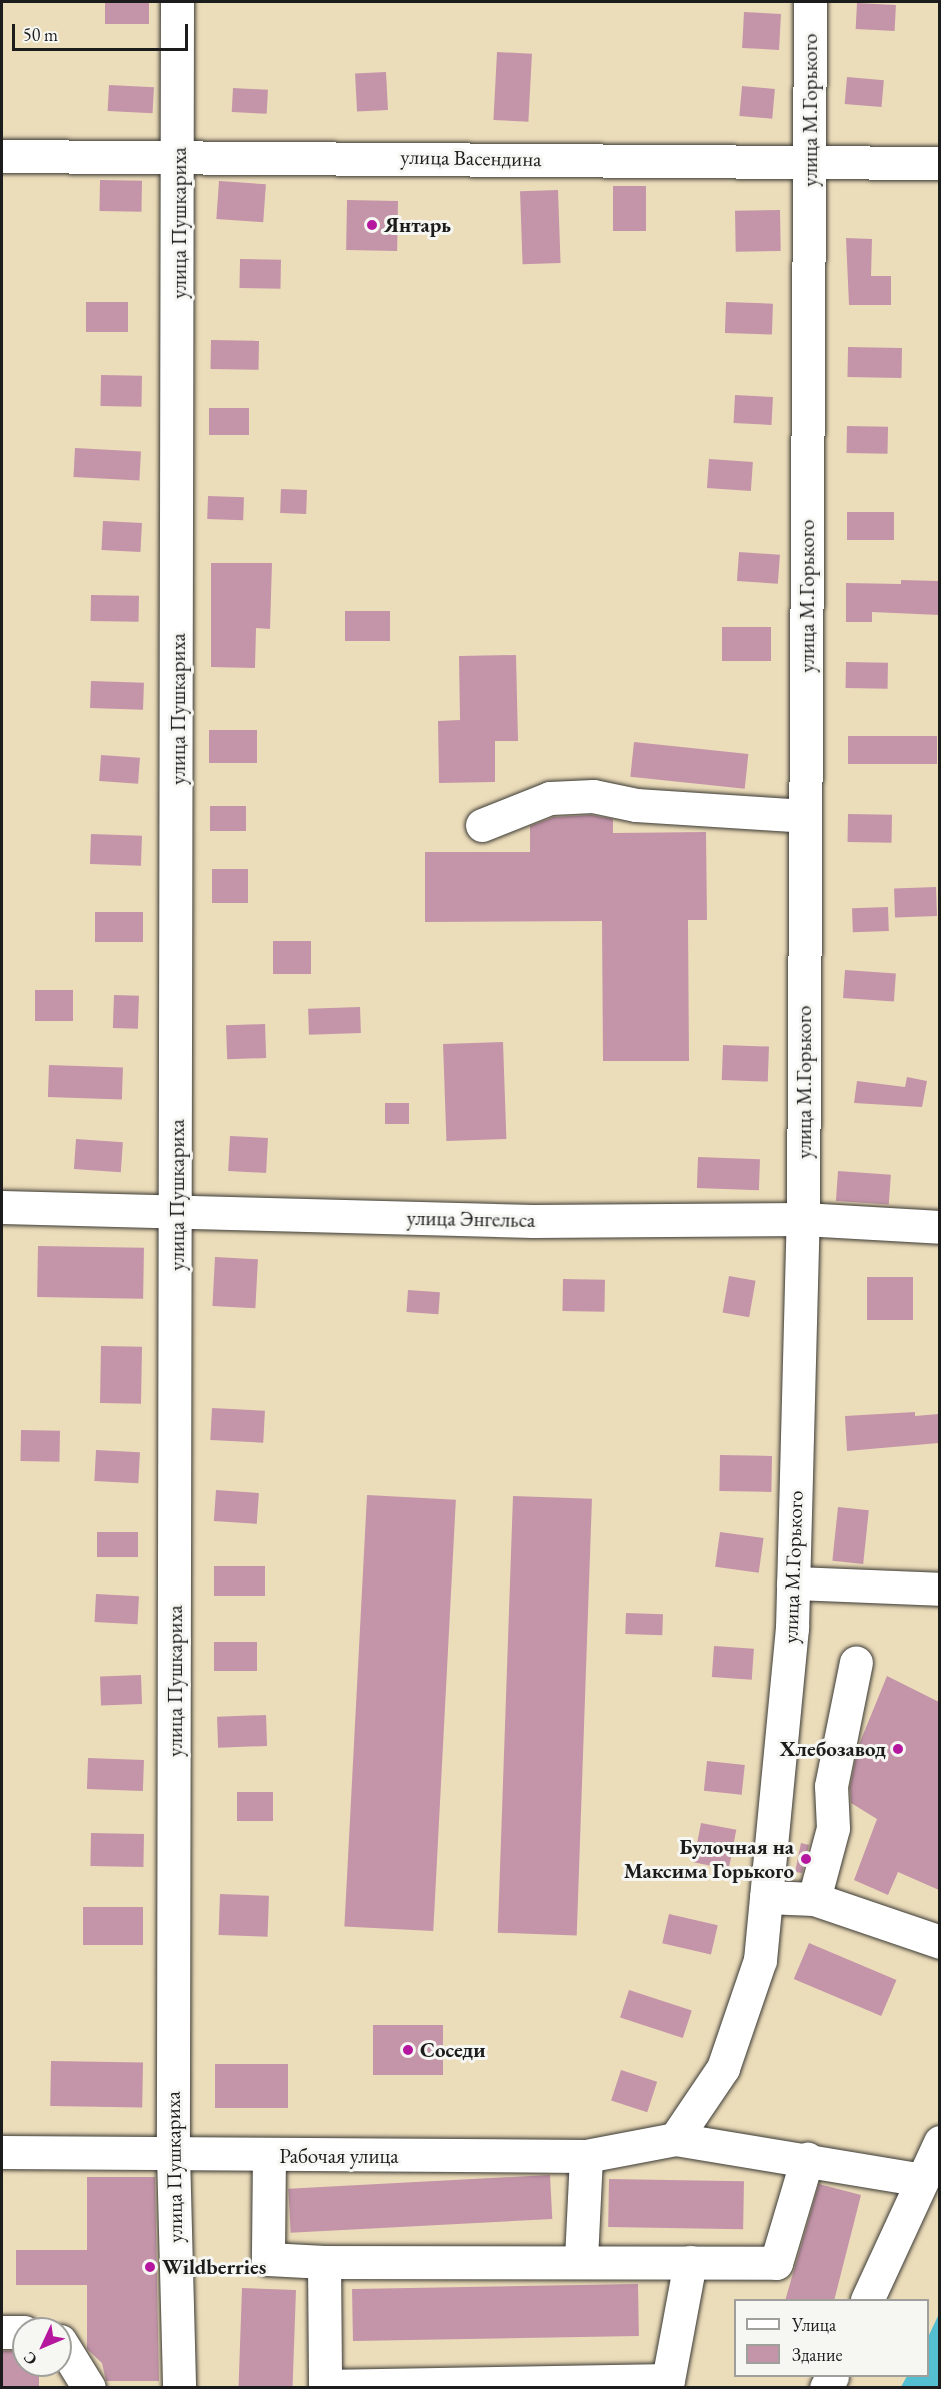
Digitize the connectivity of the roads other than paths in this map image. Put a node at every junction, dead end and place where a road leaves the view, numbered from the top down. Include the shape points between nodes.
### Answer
1 (177, 2) edge
2 (810, 2) edge
3 (179, 155) junction
4 (2, 156) edge
5 (810, 162) junction
6 (939, 163) edge
7 (805, 816) junction
8 (482, 825) dead end
9 (2, 1207) edge
10 (177, 1213) junction
11 (803, 1219) junction
12 (939, 1227) edge
13 (793, 1583) junction
14 (939, 1589) edge
15 (856, 1662) dead end
16 (766, 1897) junction
17 (814, 1899) junction
18 (939, 1942) edge
19 (675, 2139) junction
20 (939, 2142) edge
21 (2, 2152) edge
22 (173, 2154) junction
23 (269, 2156) junction
24 (586, 2156) junction
25 (807, 2159) junction
26 (922, 2181) junction
27 (581, 2259) junction
28 (324, 2262) junction
29 (690, 2262) junction
30 (868, 2299) edge
31 (72, 2361) edge
32 (325, 2387) edge
33 (89, 2388) edge
34 (179, 2388) edge

1 - 3 street, улица Пушкариха
2 - 5 street, улица М.Горького
3 - 4 street, улица Васендина
3 - 5 street, улица Васендина
3 - 10 street, улица Пушкариха
5 - 6 street, улица Васендина
5 - 7 street, улица М.Горького
7 - 8 street via 636,805 593,796 550,798
7 - 11 street, улица М.Горького
9 - 10 street, улица Энгельса
10 - 11 street, улица Энгельса via 533,1221
10 - 22 street, улица Пушкариха
11 - 12 street, улица Энгельса
11 - 13 street, улица М.Горького
13 - 14 street
13 - 16 street, улица М.Горького
15 - 17 street via 831,1786 833,1828
16 - 17 street
16 - 19 street, улица М.Горького via 760,1960 723,2068
17 - 18 street
19 - 24 street, Рабочая улица
19 - 25 street, Рабочая улица
20 - 26 street
21 - 22 street, Рабочая улица
22 - 23 street, Рабочая улица
22 - 34 street, улица Пушкариха
23 - 24 street, Рабочая улица
23 - 28 street via 268,2259
24 - 27 street
25 - 26 street, Рабочая улица
25 - 29 street via 776,2263
26 - 30 street
27 - 28 street
27 - 29 street
28 - 32 street
29 - 32 street via 668,2380
31 - 33 street

